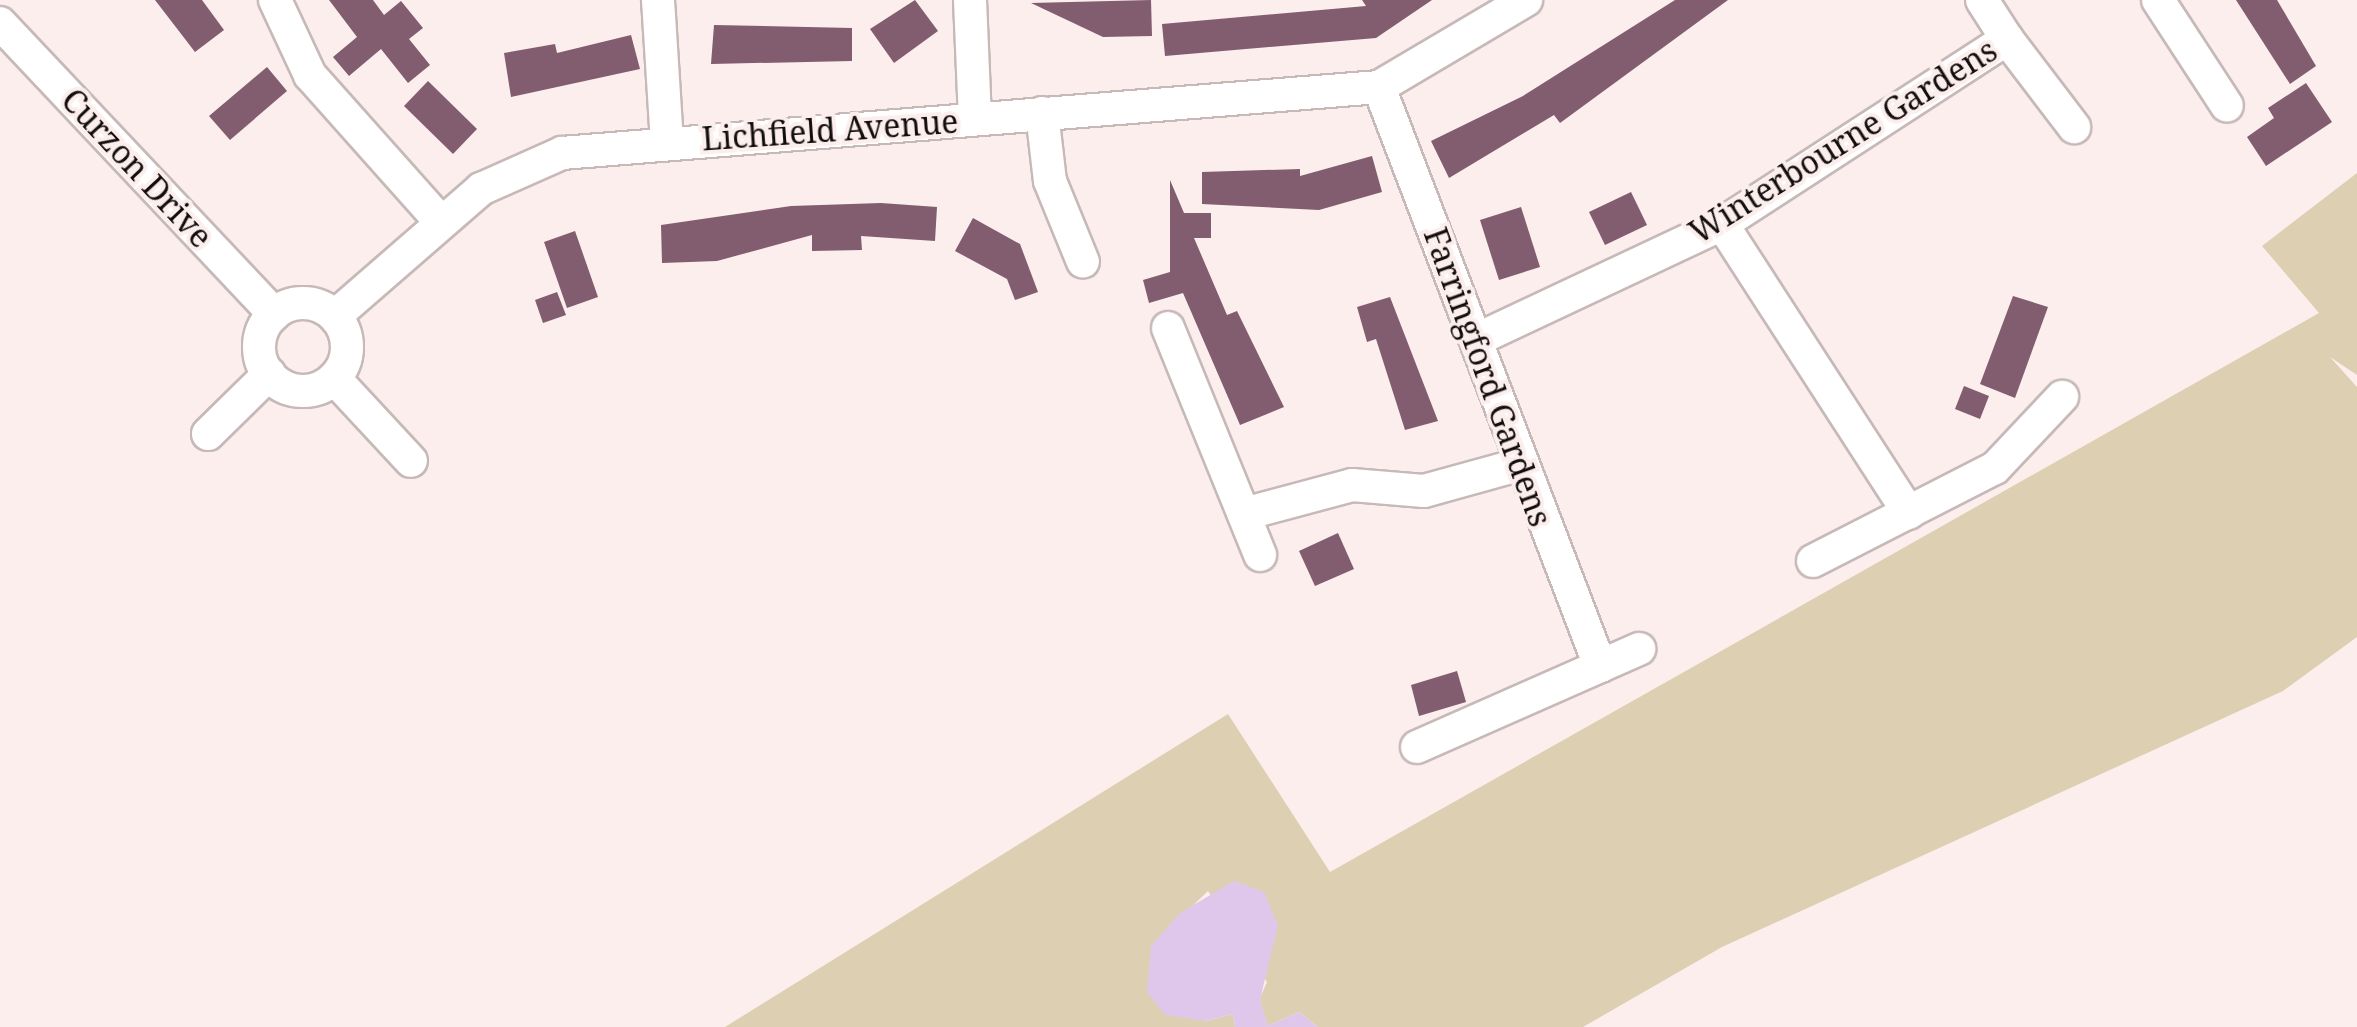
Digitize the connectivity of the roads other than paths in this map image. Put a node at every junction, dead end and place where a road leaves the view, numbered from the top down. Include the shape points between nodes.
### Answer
1 (275, 0) edge
2 (658, 0) edge
3 (970, 0) edge
4 (1526, 0) edge
5 (1982, 0) edge
6 (2158, 0) edge
7 (0, 22) edge
8 (2007, 39) junction
9 (1379, 87) junction
10 (2227, 106) dead end
11 (1042, 113) junction
12 (975, 118) junction
13 (2074, 127) dead end
14 (667, 142) junction
15 (440, 220) junction
16 (1722, 224) junction
17 (1083, 262) dead end
18 (274, 314) junction
19 (334, 316) junction
20 (1168, 328) dead end
21 (1476, 340) junction
22 (269, 374) junction
23 (334, 378) junction
24 (2062, 397) dead end
25 (208, 434) dead end
26 (411, 461) dead end
27 (1518, 465) junction
28 (1910, 513) junction
29 (1244, 514) junction
30 (1260, 555) dead end
31 (1813, 560) dead end
32 (1639, 648) dead end
33 (1600, 666) junction
34 (1417, 748) dead end

1 - 15 street via 310,76
2 - 14 street
3 - 12 street
4 - 9 street
5 - 8 street, Winterbourne Gardens
6 - 10 street
7 - 18 street, Curzon Drive
8 - 13 street
8 - 16 street, Winterbourne Gardens
9 - 11 street, Lichfield Avenue
9 - 21 street, Farringford Gardens
11 - 12 street, Lichfield Avenue
11 - 17 street via 1050,181
12 - 14 street, Lichfield Avenue
14 - 15 street, Lichfield Avenue via 562,154 494,181
15 - 19 street, Lichfield Avenue
16 - 21 street, Winterbourne Gardens
16 - 28 street
18 - 19 street via 298,303
18 - 22 street via 260,336
19 - 23 street via 347,354
20 - 29 street
21 - 27 street, Farringford Gardens
22 - 23 street via 294,390
22 - 25 street
23 - 26 street
24 - 28 street via 1995,468
27 - 29 street via 1424,491 1352,484
27 - 33 street, Farringford Gardens
28 - 31 street
29 - 30 street
32 - 33 street
33 - 34 street

